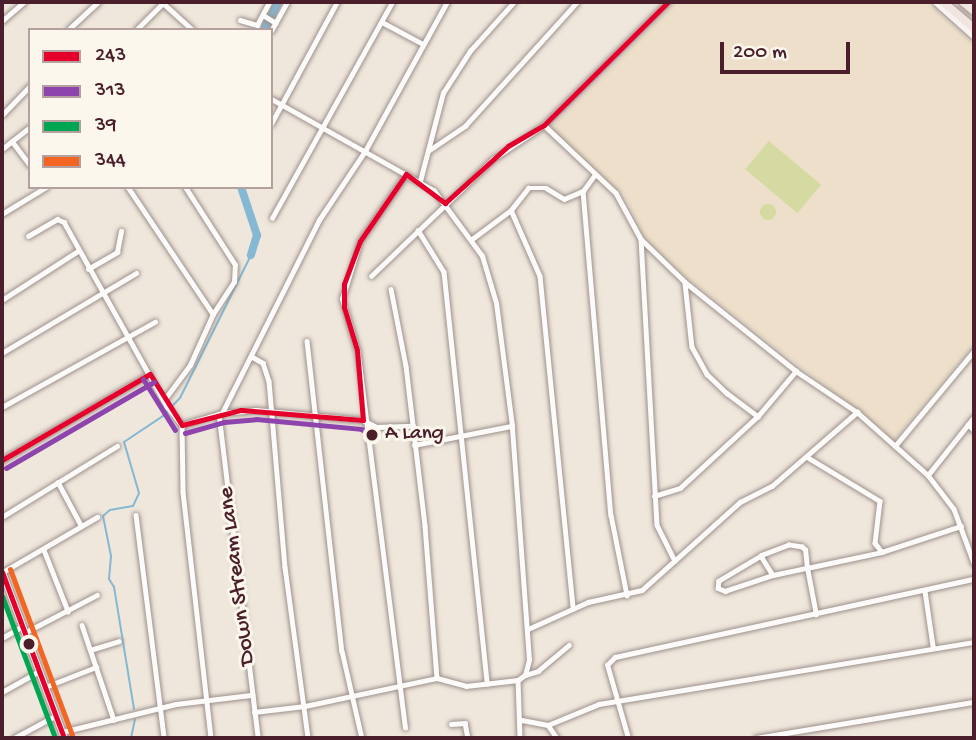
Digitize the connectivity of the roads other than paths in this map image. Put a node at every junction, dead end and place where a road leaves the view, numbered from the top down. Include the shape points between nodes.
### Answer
1 (24, 2) edge
2 (98, 2) edge
3 (164, 2) edge
4 (269, 2) edge
5 (287, 2) edge
6 (337, 2) edge
7 (392, 2) edge
8 (447, 2) edge
9 (514, 2) edge
10 (577, 2) edge
11 (668, 2) edge
12 (936, 2) edge
13 (943, 2) edge
14 (963, 2) edge
15 (974, 11) edge
16 (265, 16) junction
17 (240, 20) dead end
18 (2, 21) edge
19 (274, 22) junction
20 (382, 22) junction
21 (70, 28) edge
22 (138, 28) edge
23 (191, 28) edge
24 (272, 28) edge
25 (974, 28) edge
26 (974, 36) edge
27 (423, 44) junction
28 (28, 88) edge
29 (273, 100) edge
30 (281, 105) junction
31 (2, 115) edge
32 (273, 120) edge
33 (544, 125) junction
34 (322, 128) junction
35 (28, 129) edge
36 (12, 141) junction
37 (2, 149) edge
38 (365, 151) junction
39 (428, 151) junction
40 (28, 161) edge
41 (406, 174) junction
42 (594, 176) junction
43 (420, 181) junction
44 (43, 189) edge
45 (129, 189) edge
46 (186, 189) edge
47 (583, 191) junction
48 (445, 203) junction
49 (511, 210) junction
50 (2, 214) edge
51 (272, 218) dead end
52 (418, 230) junction
53 (121, 231) dead end
54 (28, 236) dead end
55 (472, 239) junction
56 (641, 239) junction
57 (79, 251) junction
58 (88, 270) junction
59 (136, 273) dead end
60 (371, 276) dead end
61 (685, 282) junction
62 (391, 289) dead end
63 (102, 294) junction
64 (2, 300) edge
65 (213, 314) junction
66 (155, 321) dead end
67 (128, 336) junction
68 (307, 341) dead end
69 (974, 351) edge
70 (2, 353) edge
71 (251, 356) junction
72 (796, 371) junction
73 (150, 374) junction
74 (164, 400) junction
75 (2, 407) edge
76 (269, 411) junction
77 (856, 412) junction
78 (220, 414) junction
79 (317, 414) junction
80 (758, 416) junction
81 (974, 416) edge
82 (363, 420) junction
83 (968, 424) junction
84 (182, 425) junction
85 (412, 426) junction
86 (512, 426) junction
87 (974, 430) edge
88 (464, 436) junction
89 (414, 445) junction
90 (117, 446) dead end
91 (895, 446) junction
92 (807, 457) junction
93 (2, 460) edge
94 (928, 475) junction
95 (58, 482) junction
96 (654, 496) junction
97 (136, 515) dead end
98 (2, 517) edge
99 (97, 517) dead end
100 (81, 525) junction
101 (961, 526) junction
102 (44, 550) junction
103 (882, 552) junction
104 (761, 556) junction
105 (675, 561) junction
106 (974, 563) edge
107 (807, 568) junction
108 (2, 572) edge
109 (773, 575) junction
110 (974, 579) edge
111 (4, 582) edge
112 (925, 591) junction
113 (97, 595) dead end
114 (627, 595) junction
115 (573, 608) junction
116 (68, 611) junction
117 (817, 615) junction
118 (82, 625) dead end
119 (528, 629) junction
120 (22, 630) junction
121 (2, 638) edge
122 (119, 641) dead end
123 (974, 642) edge
124 (569, 645) dead end
125 (933, 646) junction
126 (90, 650) junction
127 (96, 667) junction
128 (38, 672) junction
129 (525, 675) junction
130 (437, 678) junction
131 (518, 680) junction
132 (487, 684) junction
133 (44, 687) junction
134 (396, 687) junction
135 (2, 692) edge
136 (252, 695) junction
137 (352, 697) junction
138 (206, 700) junction
139 (619, 702) junction
140 (974, 702) edge
141 (305, 706) junction
142 (159, 708) junction
143 (254, 712) junction
144 (55, 716) junction
145 (114, 720) junction
146 (522, 720) junction
147 (451, 724) dead end
148 (548, 725) junction
149 (405, 728) dead end
150 (62, 735) edge
151 (14, 738) edge
152 (164, 738) edge
153 (211, 738) edge
154 (258, 738) edge
155 (308, 738) edge
156 (362, 738) edge
157 (468, 738) edge
158 (520, 738) edge
159 (557, 738) edge
160 (628, 738) edge
161 (755, 738) edge

1 - 18 street
2 - 21 street
3 - 22 street
3 - 23 street
4 - 16 street
5 - 19 street
6 - 30 street
7 - 20 street
8 - 27 street
9 - 39 street via 453,74 435,114
10 - 39 street via 465,126
11 - 33 street
12 - 26 main road
13 - 25 main road
14 - 15 main road
16 - 17 street via 257,25
16 - 19 street
19 - 24 street
20 - 27 street
20 - 34 street
27 - 38 street
28 - 31 street
29 - 30 street
30 - 32 street
30 - 34 street
33 - 42 street
33 - 48 street via 508,146
34 - 38 street
34 - 51 street
35 - 36 street
36 - 37 street
36 - 40 street
38 - 41 street
38 - 71 street via 319,220
39 - 43 street
41 - 43 street
41 - 82 street via 360,241 344,284 344,307 357,350
42 - 47 street
42 - 56 street via 624,201
43 - 48 street
44 - 50 street
45 - 65 street
46 - 65 street via 235,265 234,282
47 - 49 street via 564,200 534,186
47 - 114 street via 611,515
48 - 52 street
48 - 55 street
49 - 55 street
49 - 115 street via 540,276
52 - 60 street
52 - 88 street via 444,272
53 - 58 street via 117,252
54 - 57 street via 59,218
55 - 86 street via 496,303
56 - 61 street
56 - 96 street
57 - 58 street
57 - 64 street
58 - 63 street
59 - 63 street
61 - 72 street
61 - 80 street via 688,332 697,359 716,383
62 - 85 street
63 - 67 street
63 - 70 street
65 - 74 street via 190,365
66 - 67 street
67 - 73 street
67 - 75 street
68 - 79 street
69 - 91 street
71 - 76 street via 266,369
71 - 78 street
72 - 77 street
72 - 80 street
73 - 74 street
73 - 93 street
74 - 84 street
76 - 78 street
76 - 79 street
76 - 141 street
77 - 91 street
77 - 92 street
78 - 84 street
78 - 136 street, Down Stream Lane
79 - 82 street
79 - 137 street via 342,651
80 - 96 street via 680,488
81 - 83 street
82 - 85 street via 377,427
82 - 134 street
83 - 87 street
83 - 94 street
84 - 138 street via 183,492
85 - 89 street
86 - 88 street
86 - 119 street
88 - 89 street
88 - 132 street
89 - 130 street via 433,599
90 - 95 street
91 - 94 street
92 - 103 street via 880,501 875,542
92 - 105 street via 772,486 740,502
94 - 101 street via 948,499
95 - 98 street
95 - 100 street
96 - 105 street via 657,525
97 - 142 street
99 - 100 street
100 - 102 street
101 - 103 street
101 - 106 street
102 - 108 street
102 - 116 street
103 - 107 street
104 - 107 street via 797,545 804,550
104 - 109 street
104 - 109 street via 723,577 718,588 725,591
105 - 114 street via 648,586
107 - 109 street
107 - 117 street
108 - 111 main road
110 - 112 street
111 - 120 main road
112 - 117 street
112 - 125 street
113 - 116 street
114 - 115 street
115 - 119 street
116 - 120 street
117 - 139 street via 615,657 607,665
118 - 126 street
119 - 129 street
120 - 121 street
120 - 128 main road
122 - 126 street
123 - 125 street
124 - 129 street via 538,671
125 - 139 street
126 - 127 street
127 - 133 street
127 - 145 street
128 - 133 main road
128 - 135 street
129 - 131 street
130 - 132 street via 456,685
130 - 134 street
131 - 132 street
131 - 146 street
133 - 144 main road
134 - 137 street
134 - 149 street
136 - 138 street
136 - 143 street, Down Stream Lane
137 - 141 street
137 - 156 street
138 - 142 street
138 - 153 street
139 - 148 street via 598,704
139 - 160 street
140 - 161 street
141 - 143 street
141 - 155 street
142 - 145 street
142 - 152 street
143 - 154 street, Down Stream Lane
144 - 150 main road
144 - 151 street
145 - 150 street
146 - 148 street
146 - 158 street
147 - 157 street via 465,723
148 - 159 street

